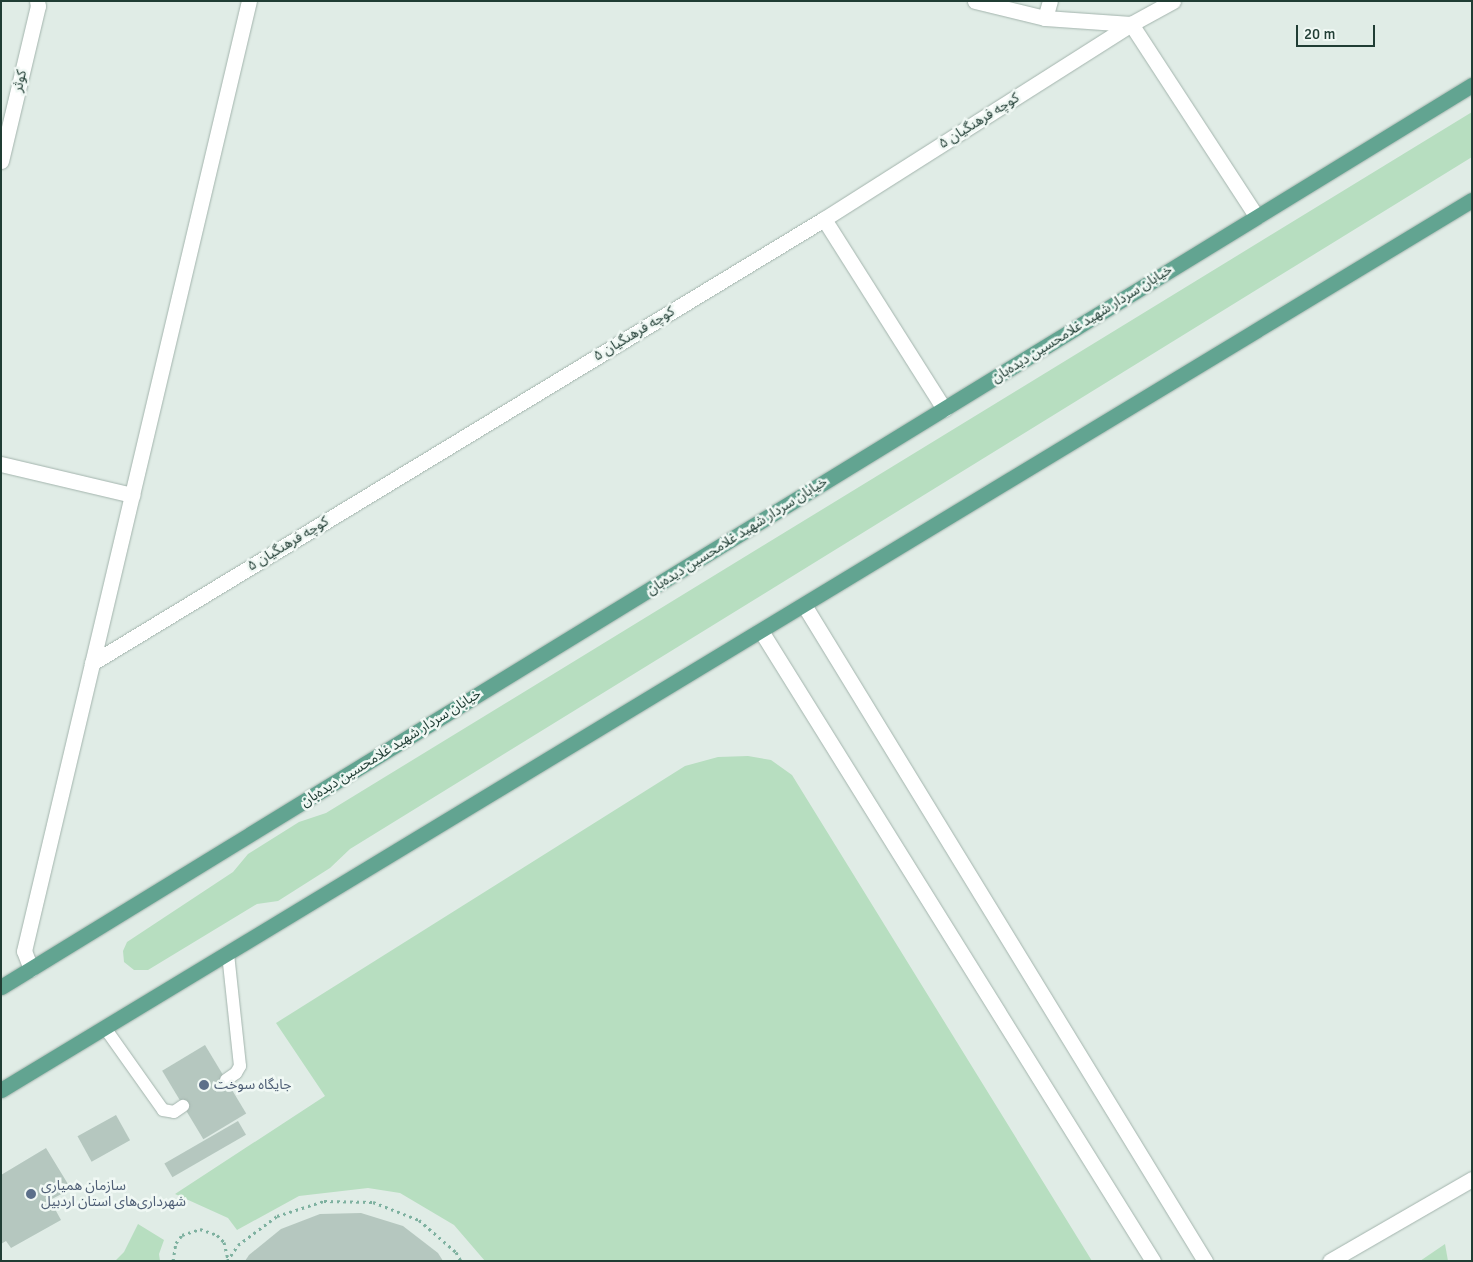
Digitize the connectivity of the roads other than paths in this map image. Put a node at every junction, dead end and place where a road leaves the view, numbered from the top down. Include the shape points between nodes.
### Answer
1 (37, 1) edge
2 (248, 1) edge
3 (975, 1) edge
4 (1050, 1) edge
5 (1174, 1) edge
6 (1045, 18) junction
7 (1131, 24) junction
8 (1472, 85) edge
9 (1, 160) edge
10 (1472, 200) edge
11 (1257, 217) junction
12 (824, 219) junction
13 (944, 409) junction
14 (1, 464) edge
15 (132, 495) junction
16 (804, 605) junction
17 (761, 630) junction
18 (92, 663) junction
19 (228, 954) junction
20 (31, 969) junction
21 (1, 987) edge
22 (105, 1028) junction
23 (226, 1080) dead end
24 (1, 1090) edge
25 (183, 1106) dead end
26 (1472, 1179) edge
27 (1154, 1261) edge
28 (1205, 1261) edge
29 (1330, 1261) edge

1 - 9 street, کوثر
2 - 15 street
3 - 6 street
4 - 6 street
5 - 7 street, کوچه فرهنگیان ۵
6 - 7 street
7 - 11 street
7 - 12 street, کوچه فرهنگیان ۵
8 - 11 main road, خیابان سردار شهید غلامحسین دیده‌بان
10 - 16 main road
11 - 13 main road, خیابان سردار شهید غلامحسین دیده‌بان
12 - 13 street
12 - 18 street, کوچه فرهنگیان ۵
13 - 20 main road, خیابان سردار شهید غلامحسین دیده‌بان
14 - 15 street
15 - 18 street
16 - 17 main road
16 - 28 street
17 - 19 main road
17 - 27 street
18 - 20 street via 24,951
19 - 22 main road
19 - 23 lane via 240,1066
20 - 21 main road, خیابان سردار شهید غلامحسین دیده‌بان
22 - 24 main road
22 - 25 lane via 163,1110 174,1112
26 - 29 street

